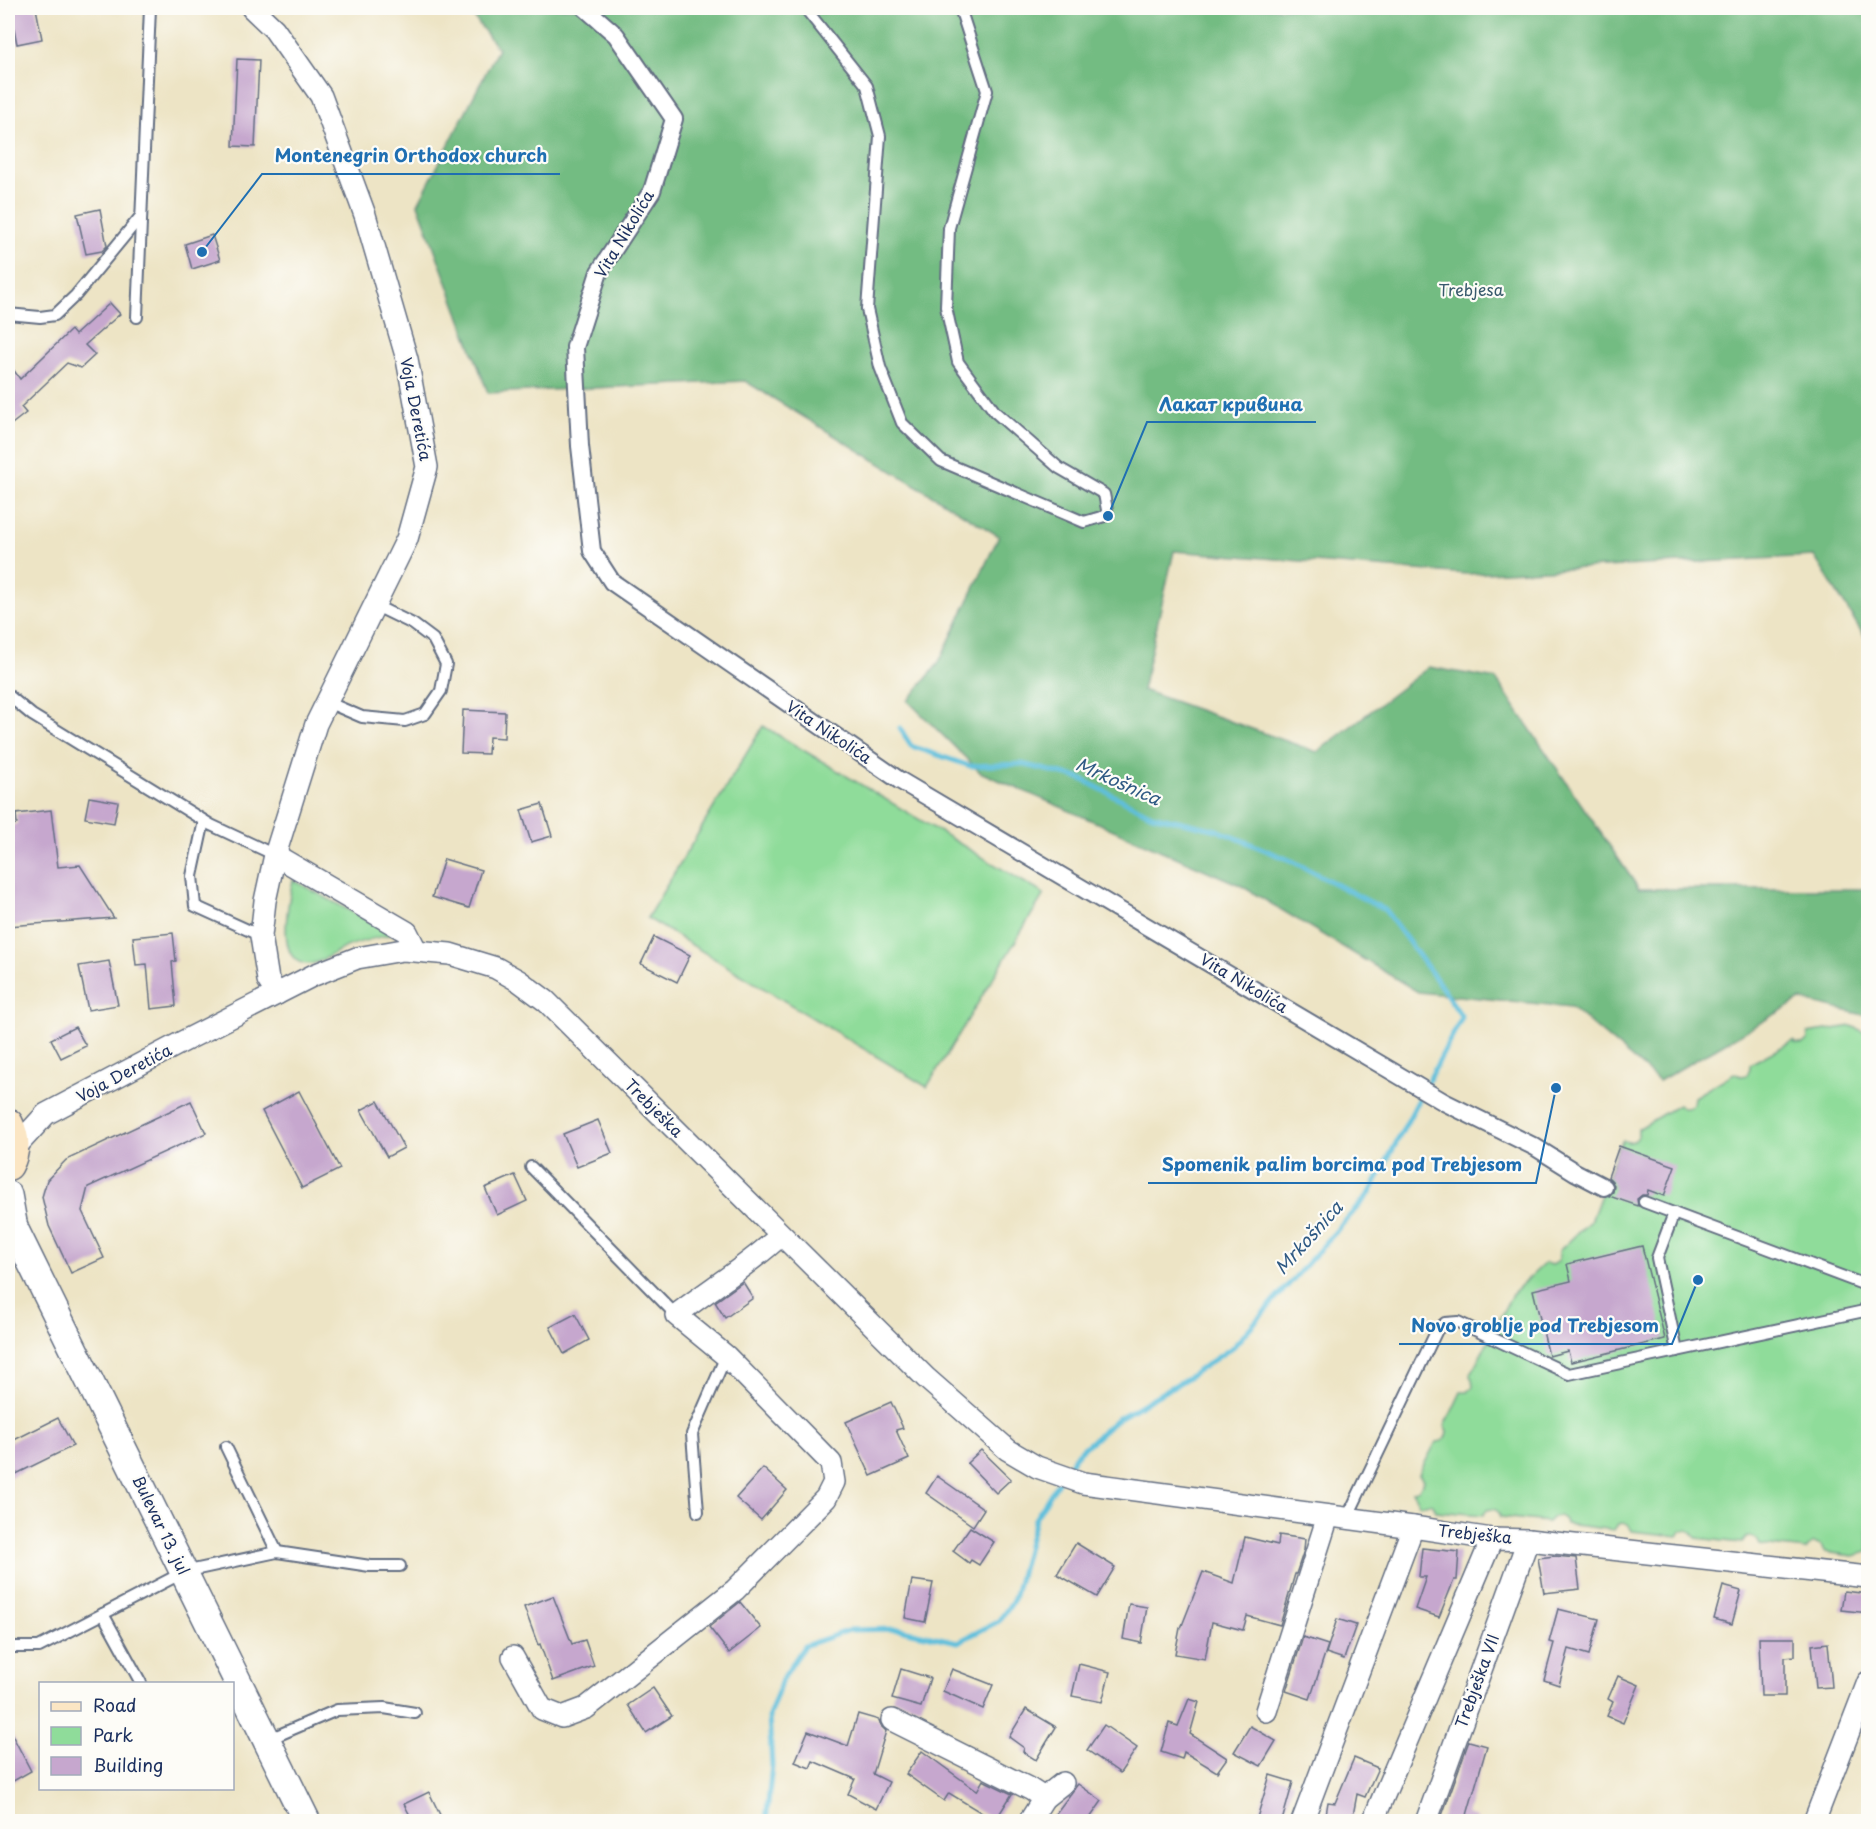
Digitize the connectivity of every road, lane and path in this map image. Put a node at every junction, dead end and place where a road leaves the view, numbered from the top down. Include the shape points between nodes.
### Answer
1 (150, 8) edge
2 (252, 8) edge
3 (585, 8) edge
4 (805, 8) edge
5 (960, 8) edge
6 (141, 216) junction
7 (8, 314) edge
8 (137, 317) dead end
9 (374, 605) junction
10 (8, 695) edge
11 (327, 702) junction
12 (204, 821) junction
13 (275, 855) junction
14 (261, 936) junction
15 (416, 950) junction
16 (277, 994) junction
17 (201, 1032) joint
18 (46, 1114) junction
19 (8, 1116) edge
20 (9, 1146) edge
21 (531, 1167) dead end
22 (1604, 1187) dead end
23 (8, 1195) edge
24 (1644, 1202) dead end
25 (1674, 1213) junction
26 (11, 1223) edge
27 (781, 1235) junction
28 (1869, 1286) edge
29 (1869, 1302) edge
30 (676, 1315) junction
31 (1677, 1351) junction
32 (726, 1356) junction
33 (226, 1447) dead end
34 (698, 1512) dead end
35 (1337, 1517) junction
36 (1413, 1527) junction
37 (1492, 1539) junction
38 (1528, 1540) junction
39 (277, 1552) junction
40 (399, 1566) dead end
41 (184, 1572) junction
42 (1869, 1577) edge
43 (103, 1614) junction
44 (8, 1641) edge
45 (513, 1658) dead end
46 (140, 1682) edge
47 (1869, 1682) edge
48 (1266, 1711) dead end
49 (415, 1713) dead end
50 (892, 1720) dead end
51 (267, 1741) junction
52 (1063, 1783) dead end
53 (1044, 1798) junction
54 (1376, 1814) dead end
55 (307, 1821) edge
56 (1029, 1821) edge
57 (1302, 1821) edge
58 (1426, 1821) edge
59 (1814, 1821) edge

1 - 6 lane
2 - 9 street, Voja Deretića via 274,29 321,96 365,215 407,359 427,467 407,539
3 - 22 street, Vita Nikolića via 616,35 674,119 652,190 599,272 575,347 580,446 592,551 612,582 908,785 1444,1102
4 - 5 lane via 867,86 880,136 867,309 880,367 902,423 941,461 1084,522 1108,515 1104,494 1059,468 994,412 958,362 946,307 949,228 987,92
6 - 7 lane via 55,315
6 - 8 lane
9 - 11 street, Voja Deretića
9 - 11 lane via 413,624 433,639 446,664 441,690 425,714 405,721 362,717
10 - 12 lane via 32,715
11 - 13 street, Voja Deretića via 316,724
12 - 13 lane
12 - 14 lane via 192,876 195,906
13 - 14 street, Voja Deretića
13 - 15 street via 407,932
14 - 16 street, Voja Deretića via 268,980
15 - 16 street, Trebješka via 350,960
15 - 27 street, Trebješka via 483,963 533,990
16 - 17 street, Trebješka
17 - 18 street, Voja Deretića
18 - 19 street
18 - 20 street
21 - 30 lane
23 - 26 street, Bulevar 13. jul
24 - 25 lane
25 - 28 lane
25 - 31 lane via 1657,1258
26 - 41 street, Bulevar 13. jul
27 - 30 street via 765,1251
27 - 35 street, Trebješka via 926,1378 1008,1450 1036,1467 1083,1483
29 - 31 lane via 1864,1311
30 - 32 street
31 - 35 lane via 1569,1374 1458,1322 1445,1323 1437,1330
32 - 34 lane via 692,1434
32 - 45 street via 831,1464 834,1482 826,1498 735,1590 586,1708 562,1717 542,1709
33 - 39 lane
35 - 36 street, Trebješka
35 - 48 street
36 - 37 street, Trebješka
36 - 57 street
37 - 38 street, Trebješka
37 - 54 street
38 - 42 street, Trebješka
38 - 58 street, Trebješka VII
39 - 40 lane via 370,1566
39 - 41 lane
41 - 43 lane
41 - 51 street, Bulevar 13. jul
43 - 44 lane via 39,1647 12,1647
43 - 46 lane
47 - 59 street
49 - 51 lane via 384,1707 337,1710
50 - 53 street
51 - 55 street, Bulevar 13. jul
52 - 53 street
53 - 56 street

